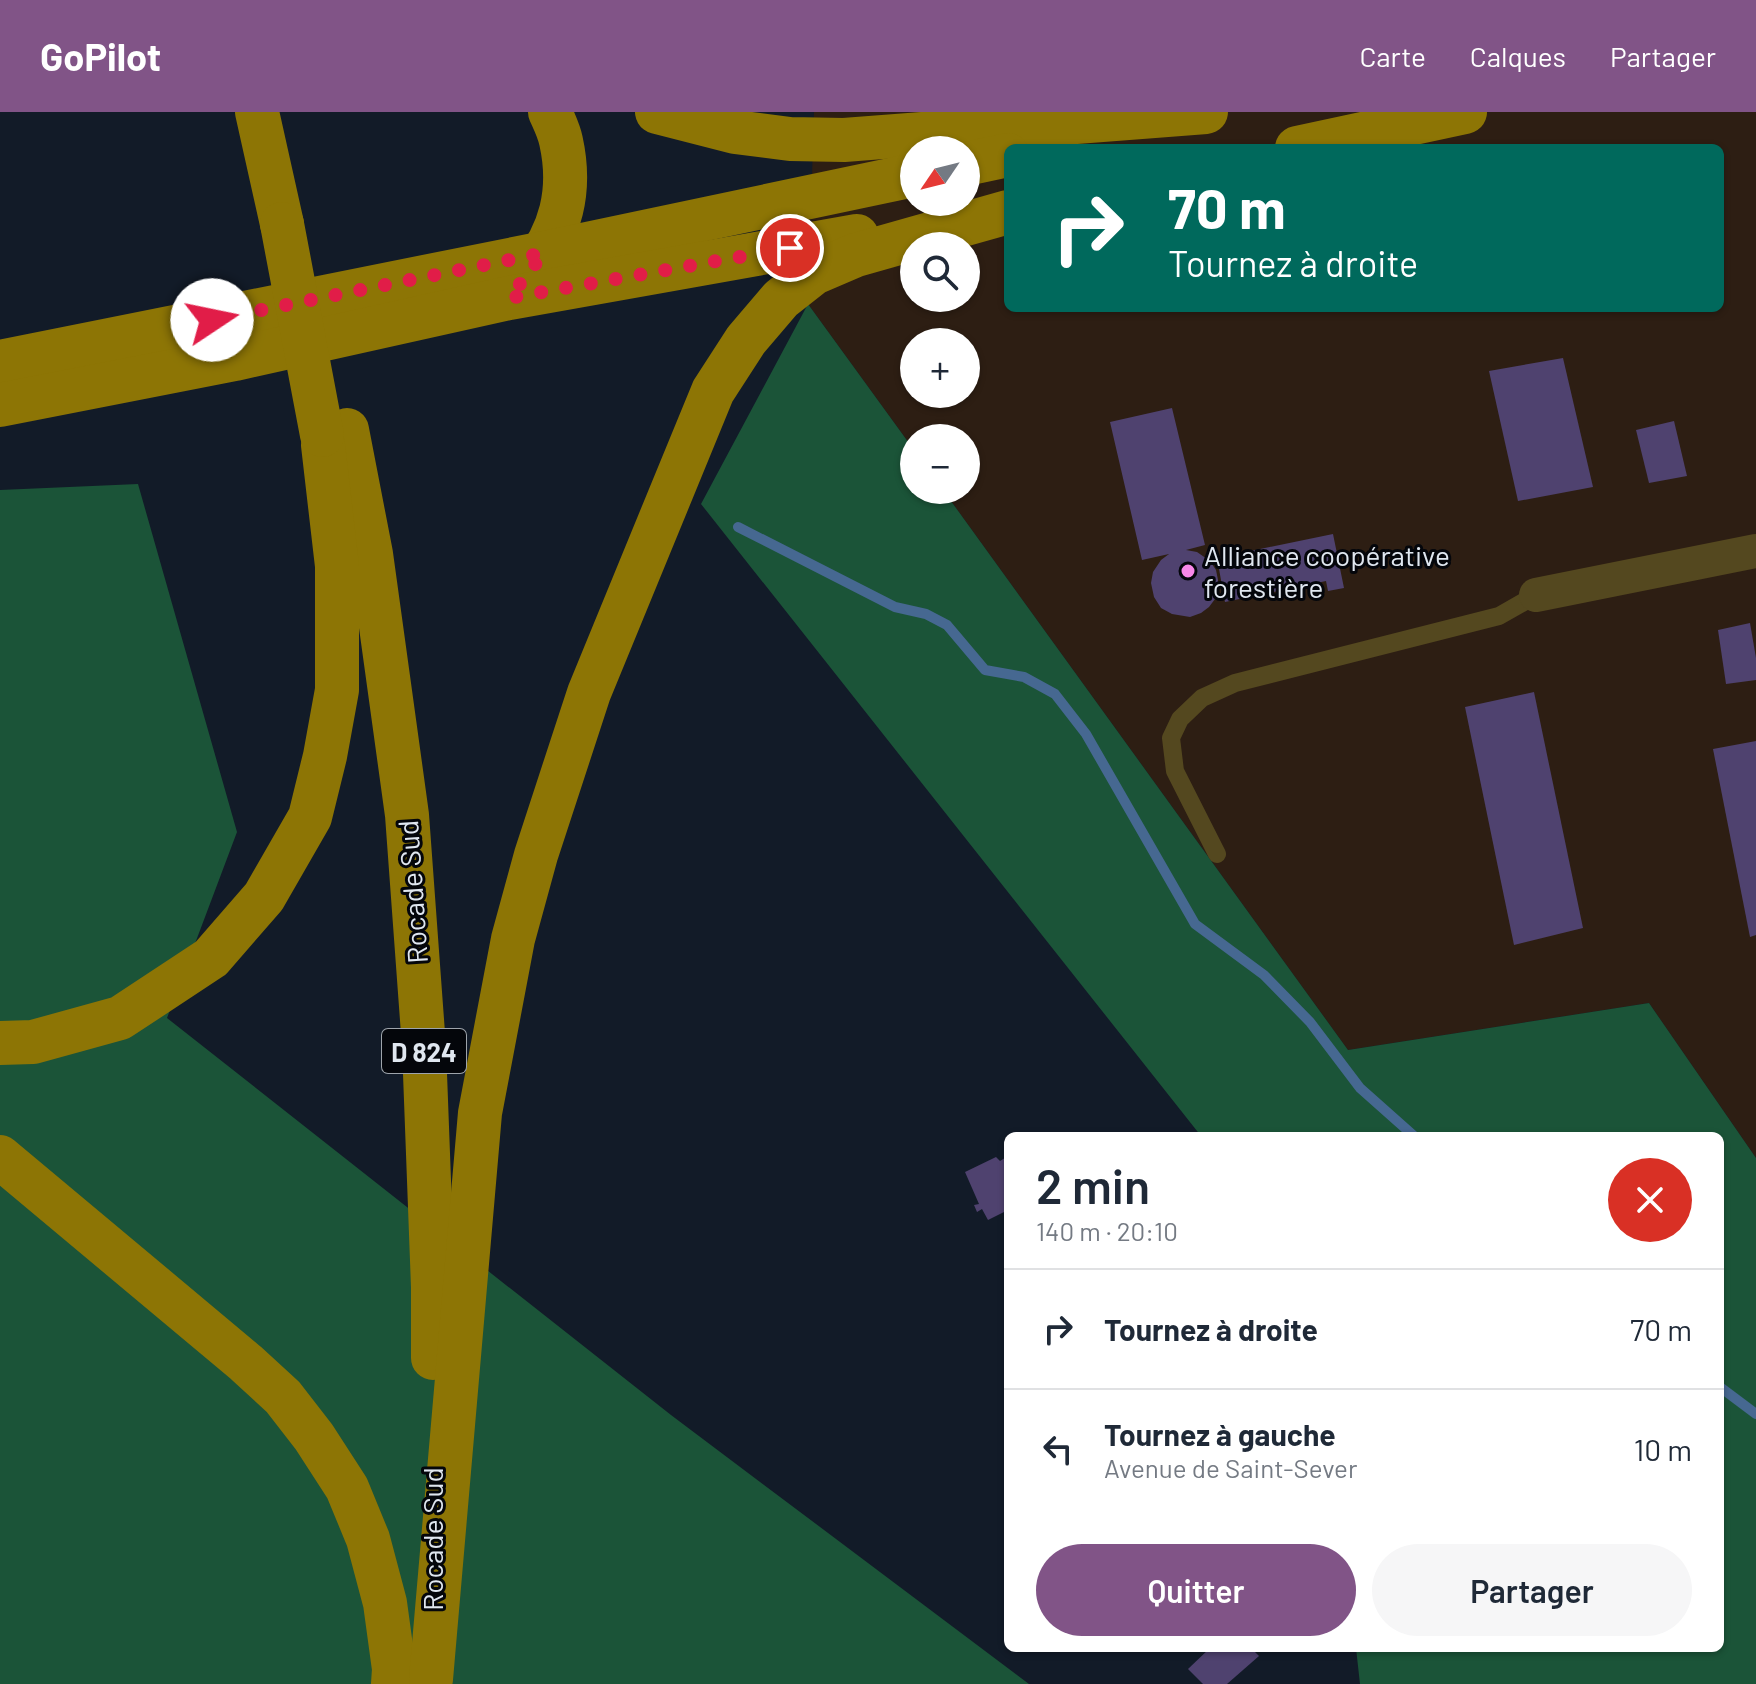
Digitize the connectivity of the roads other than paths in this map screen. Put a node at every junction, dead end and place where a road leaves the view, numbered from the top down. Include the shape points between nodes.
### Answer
1 (257, 112) edge
2 (274, 112) edge
3 (550, 112) edge
4 (657, 112) edge
5 (1209, 112) edge
6 (1465, 112) edge
7 (1060, 144) edge
8 (1316, 144) edge
9 (1004, 156) edge
10 (980, 161) edge
11 (900, 178) edge
12 (1004, 212) edge
13 (1004, 212) edge
14 (292, 222) junction
15 (544, 253) junction
16 (509, 298) junction
17 (235, 359) junction
18 (0, 362) edge
19 (0, 405) edge
20 (0, 427) edge
21 (334, 432) junction
22 (1756, 551) edge
23 (1536, 595) joint
24 (1217, 854) dead end
25 (0, 1043) edge
26 (0, 1157) edge
27 (418, 1682) edge

1 - 14 main road
2 - 14 main road, Rocade Sud / D 824
3 - 15 main road via 561,138 566,175 561,214
4 - 5 main road via 735,132 844,140
5 - 7 main road
6 - 8 main road
9 - 10 main road
11 - 15 main road
12 - 16 main road
13 - 27 main road via 856,255 814,273 781,299 713,391 589,693 513,939 480,1113
14 - 21 main road, Rocade Sud / D 824
15 - 16 main road
15 - 18 main road
16 - 17 main road
17 - 19 main road
17 - 20 main road
21 - 25 main road via 337,690 310,817 264,897 211,958 120,1018 33,1042
21 - 27 main road, Rocade Sud / D 824 via 371,554 407,815 424,1047 433,1287
22 - 23 street
23 - 24 lane via 1499,616 1235,683 1202,698 1180,719 1171,738 1175,771
26 - 27 main road via 283,1397 347,1488 385,1603 394,1669

